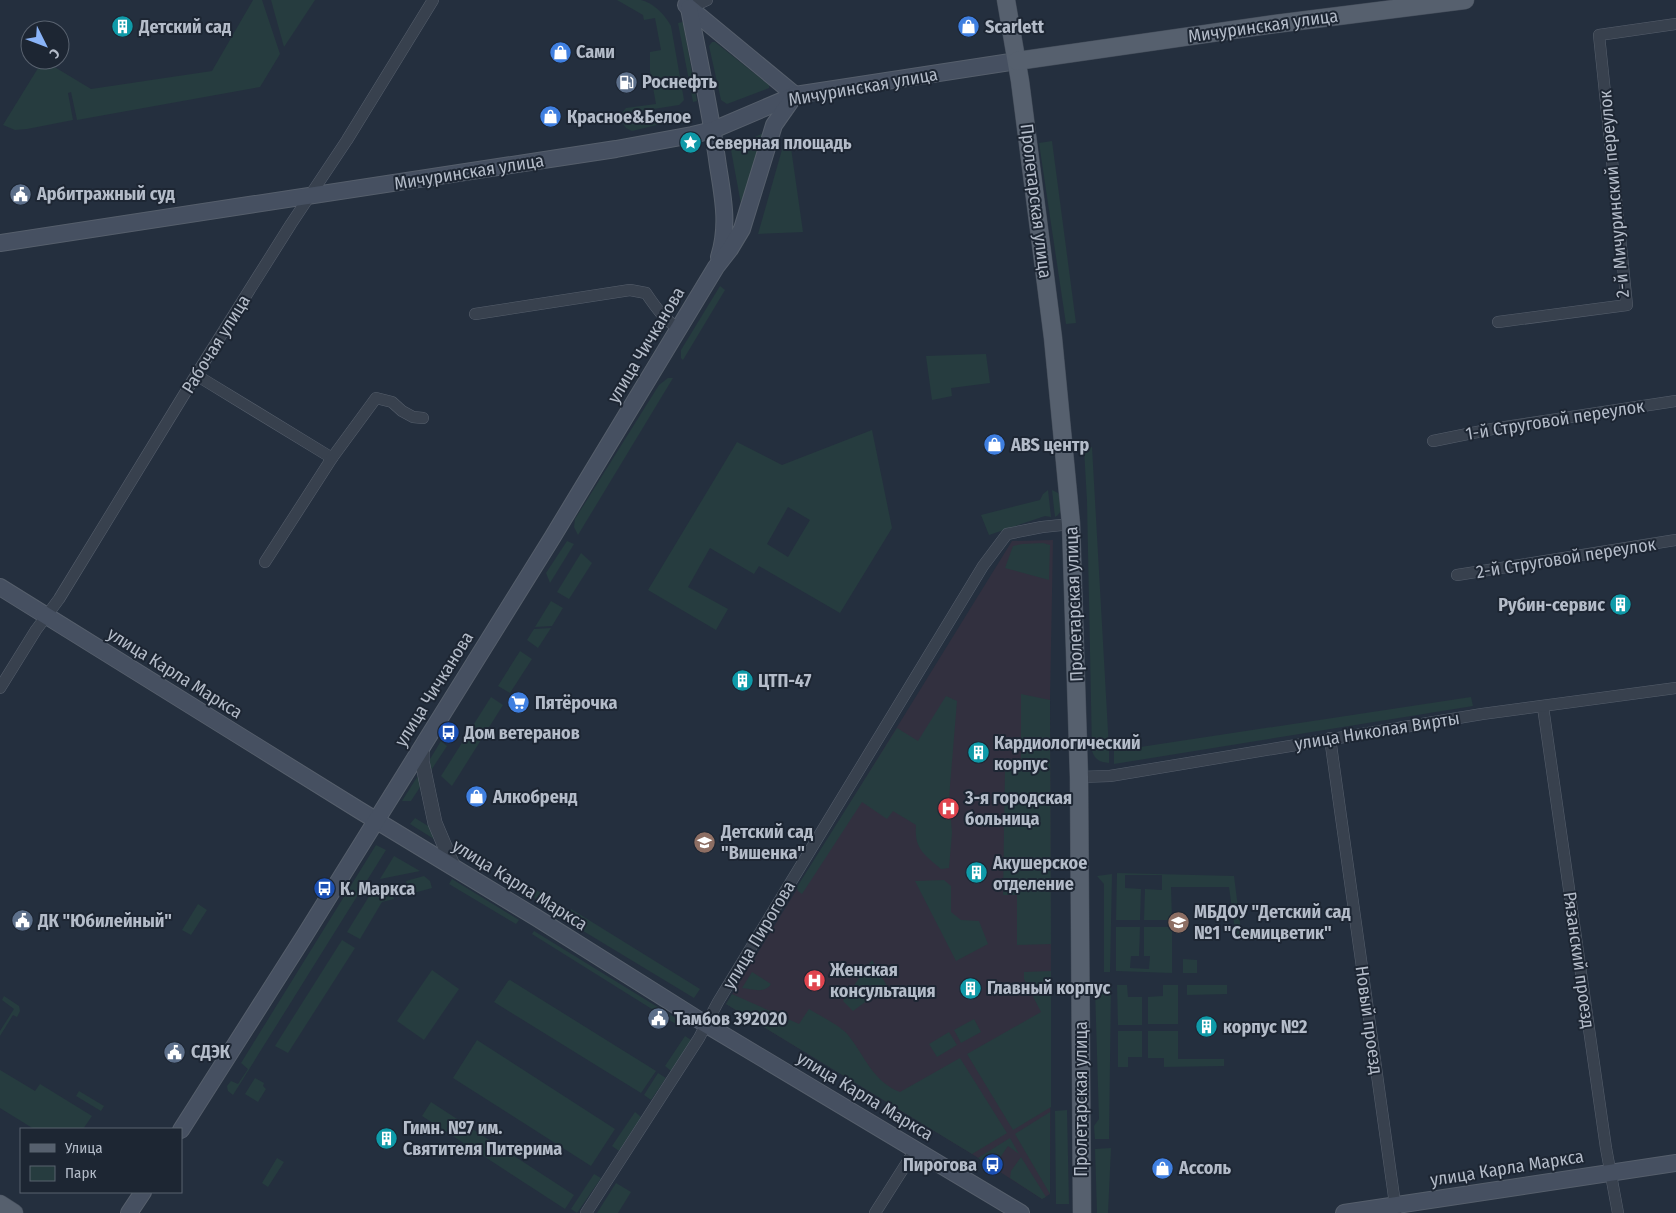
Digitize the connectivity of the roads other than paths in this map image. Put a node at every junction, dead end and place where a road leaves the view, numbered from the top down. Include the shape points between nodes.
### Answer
1 (433, 0) edge
2 (707, 0) edge
3 (1006, 0) edge
4 (1465, 0) edge
5 (685, 4) edge
6 (1676, 24) edge
7 (1017, 61) junction
8 (795, 95) junction
9 (713, 130) junction
10 (310, 196) junction
11 (0, 243) edge
12 (716, 267) junction
13 (475, 314) dead end
14 (1498, 322) dead end
15 (679, 329) junction
16 (196, 375) junction
17 (1676, 400) edge
18 (423, 418) dead end
19 (1433, 441) dead end
20 (332, 458) junction
21 (1072, 524) junction
22 (1676, 540) edge
23 (265, 562) dead end
24 (1457, 576) dead end
25 (0, 587) edge
26 (45, 616) junction
27 (0, 688) edge
28 (1676, 688) edge
29 (1543, 706) junction
30 (1330, 738) junction
31 (422, 747) junction
32 (1079, 777) junction
33 (376, 820) junction
34 (454, 868) junction
35 (706, 1025) junction
36 (182, 1128) edge
37 (916, 1150) junction
38 (1676, 1163) edge
39 (1610, 1172) junction
40 (142, 1193) edge
41 (0, 1204) edge
42 (1396, 1209) edge
43 (14, 1213) edge
44 (129, 1213) edge
45 (586, 1213) edge
46 (875, 1213) edge
47 (1021, 1213) edge
48 (1082, 1213) edge
49 (1344, 1213) edge
50 (1618, 1213) edge

1 - 10 street, Рабочая улица
2 - 5 street
3 - 7 main road, Пролетарская улица
4 - 7 main road, Мичуринская улица
5 - 8 main road
5 - 9 main road
6 - 14 street, 2-й Мичуринский переулок via 1600,34 1627,305
7 - 8 main road, Мичуринская улица
7 - 21 main road, Пролетарская улица via 1053,338
8 - 9 main road, Мичуринская улица
8 - 12 main road via 774,125 742,229
9 - 10 main road, Мичуринская улица via 616,149
9 - 12 main road via 726,219 724,241
10 - 11 main road, Мичуринская улица
10 - 16 street, Рабочая улица
12 - 15 main road, улица Чичканова
13 - 15 street via 630,290 646,293 658,311
15 - 31 main road, улица Чичканова
16 - 20 street
16 - 26 street, Рабочая улица
17 - 19 street, 1-й Струговой переулок
18 - 20 street via 413,417 392,402 376,398
20 - 23 street
21 - 32 main road, Пролетарская улица
21 - 35 street, улица Пирогова via 1007,534 983,566
22 - 24 street, 2-й Струговой переулок
25 - 26 main road, улица Карла Маркса
26 - 27 street, Рабочая улица
26 - 33 main road, улица Карла Маркса
28 - 29 street, улица Николая Вирты
29 - 30 street, улица Николая Вирты
29 - 39 street, Рязанский проезд
30 - 32 street, улица Николая Вирты via 1110,776
30 - 42 street, Новый проезд
31 - 33 main road, улица Чичканова
31 - 34 street via 435,823
32 - 48 main road, Пролетарская улица
33 - 34 main road, улица Карла Маркса
33 - 36 main road, улица Чичканова
34 - 35 main road, улица Карла Маркса
35 - 37 main road, улица Карла Маркса
35 - 45 street, улица Пирогова
37 - 46 street
37 - 47 main road, улица Карла Маркса
38 - 39 main road, улица Карла Маркса
39 - 42 main road, улица Карла Маркса
39 - 50 street, Рязанский проезд
40 - 44 main road
41 - 43 main road
42 - 49 main road, улица Карла Маркса

